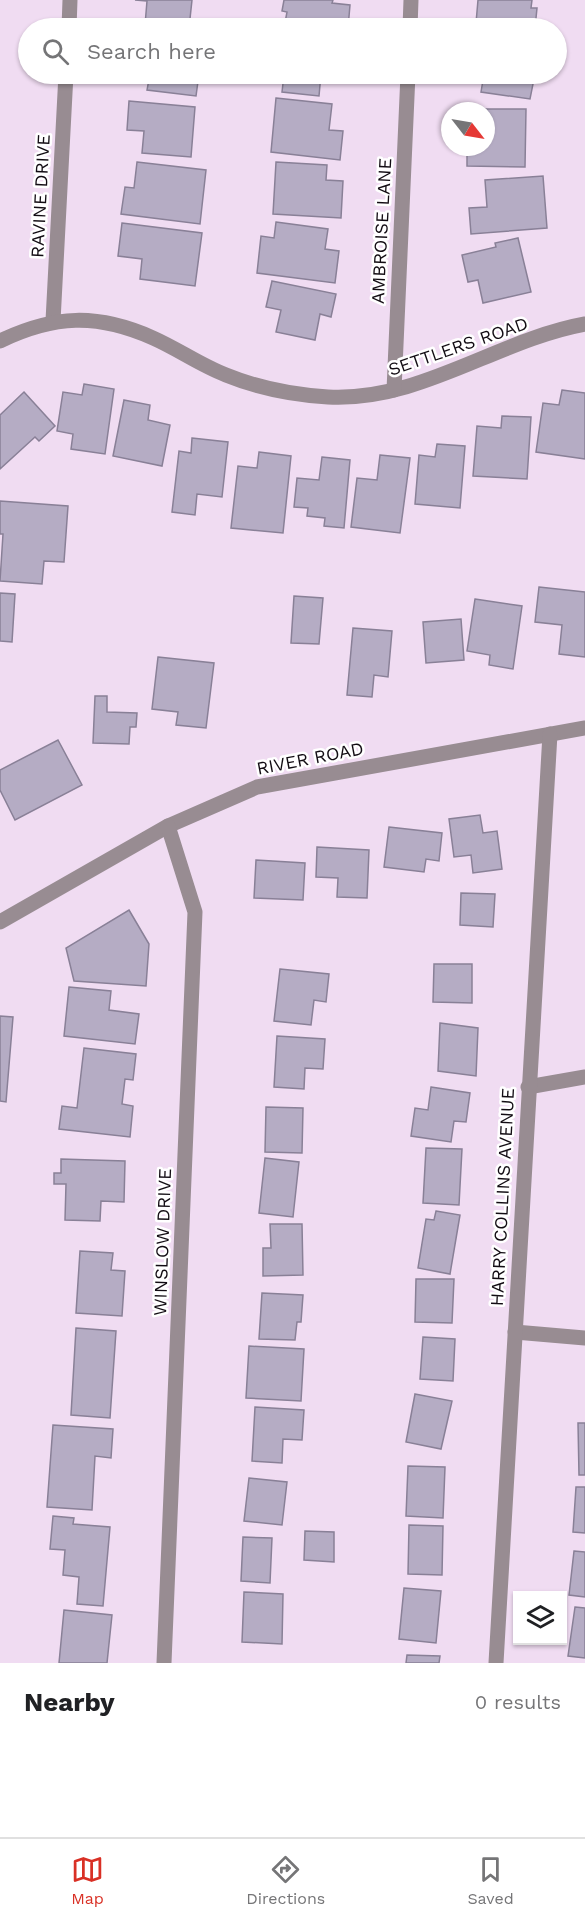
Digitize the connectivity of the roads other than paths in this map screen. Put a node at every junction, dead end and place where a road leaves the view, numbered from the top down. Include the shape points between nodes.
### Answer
1 (70, 0) edge
2 (411, 0) edge
3 (69, 18) edge
4 (410, 18) edge
5 (65, 84) edge
6 (408, 84) edge
7 (53, 321) junction
8 (585, 324) edge
9 (0, 341) edge
10 (394, 390) junction
11 (585, 728) edge
12 (550, 734) junction
13 (168, 826) junction
14 (0, 922) edge
15 (585, 1077) edge
16 (528, 1086) junction
17 (514, 1332) junction
18 (585, 1338) edge
19 (164, 1663) edge
20 (496, 1663) edge

1 - 3 street
2 - 4 street
5 - 7 street, RAVINE DRIVE
6 - 10 street, AMBROISE LANE
7 - 9 street, SETTLERS ROAD
7 - 10 street, SETTLERS ROAD via 86,320 124,327 249,384 328,397 360,397
8 - 10 street, SETTLERS ROAD
11 - 12 street, RIVER ROAD
12 - 13 street, RIVER ROAD via 257,787
12 - 16 street, HARRY COLLINS AVENUE
13 - 14 street, RIVER ROAD
13 - 19 street, WINSLOW DRIVE via 195,912
15 - 16 street
16 - 17 street, HARRY COLLINS AVENUE
17 - 18 street
17 - 20 street, HARRY COLLINS AVENUE

